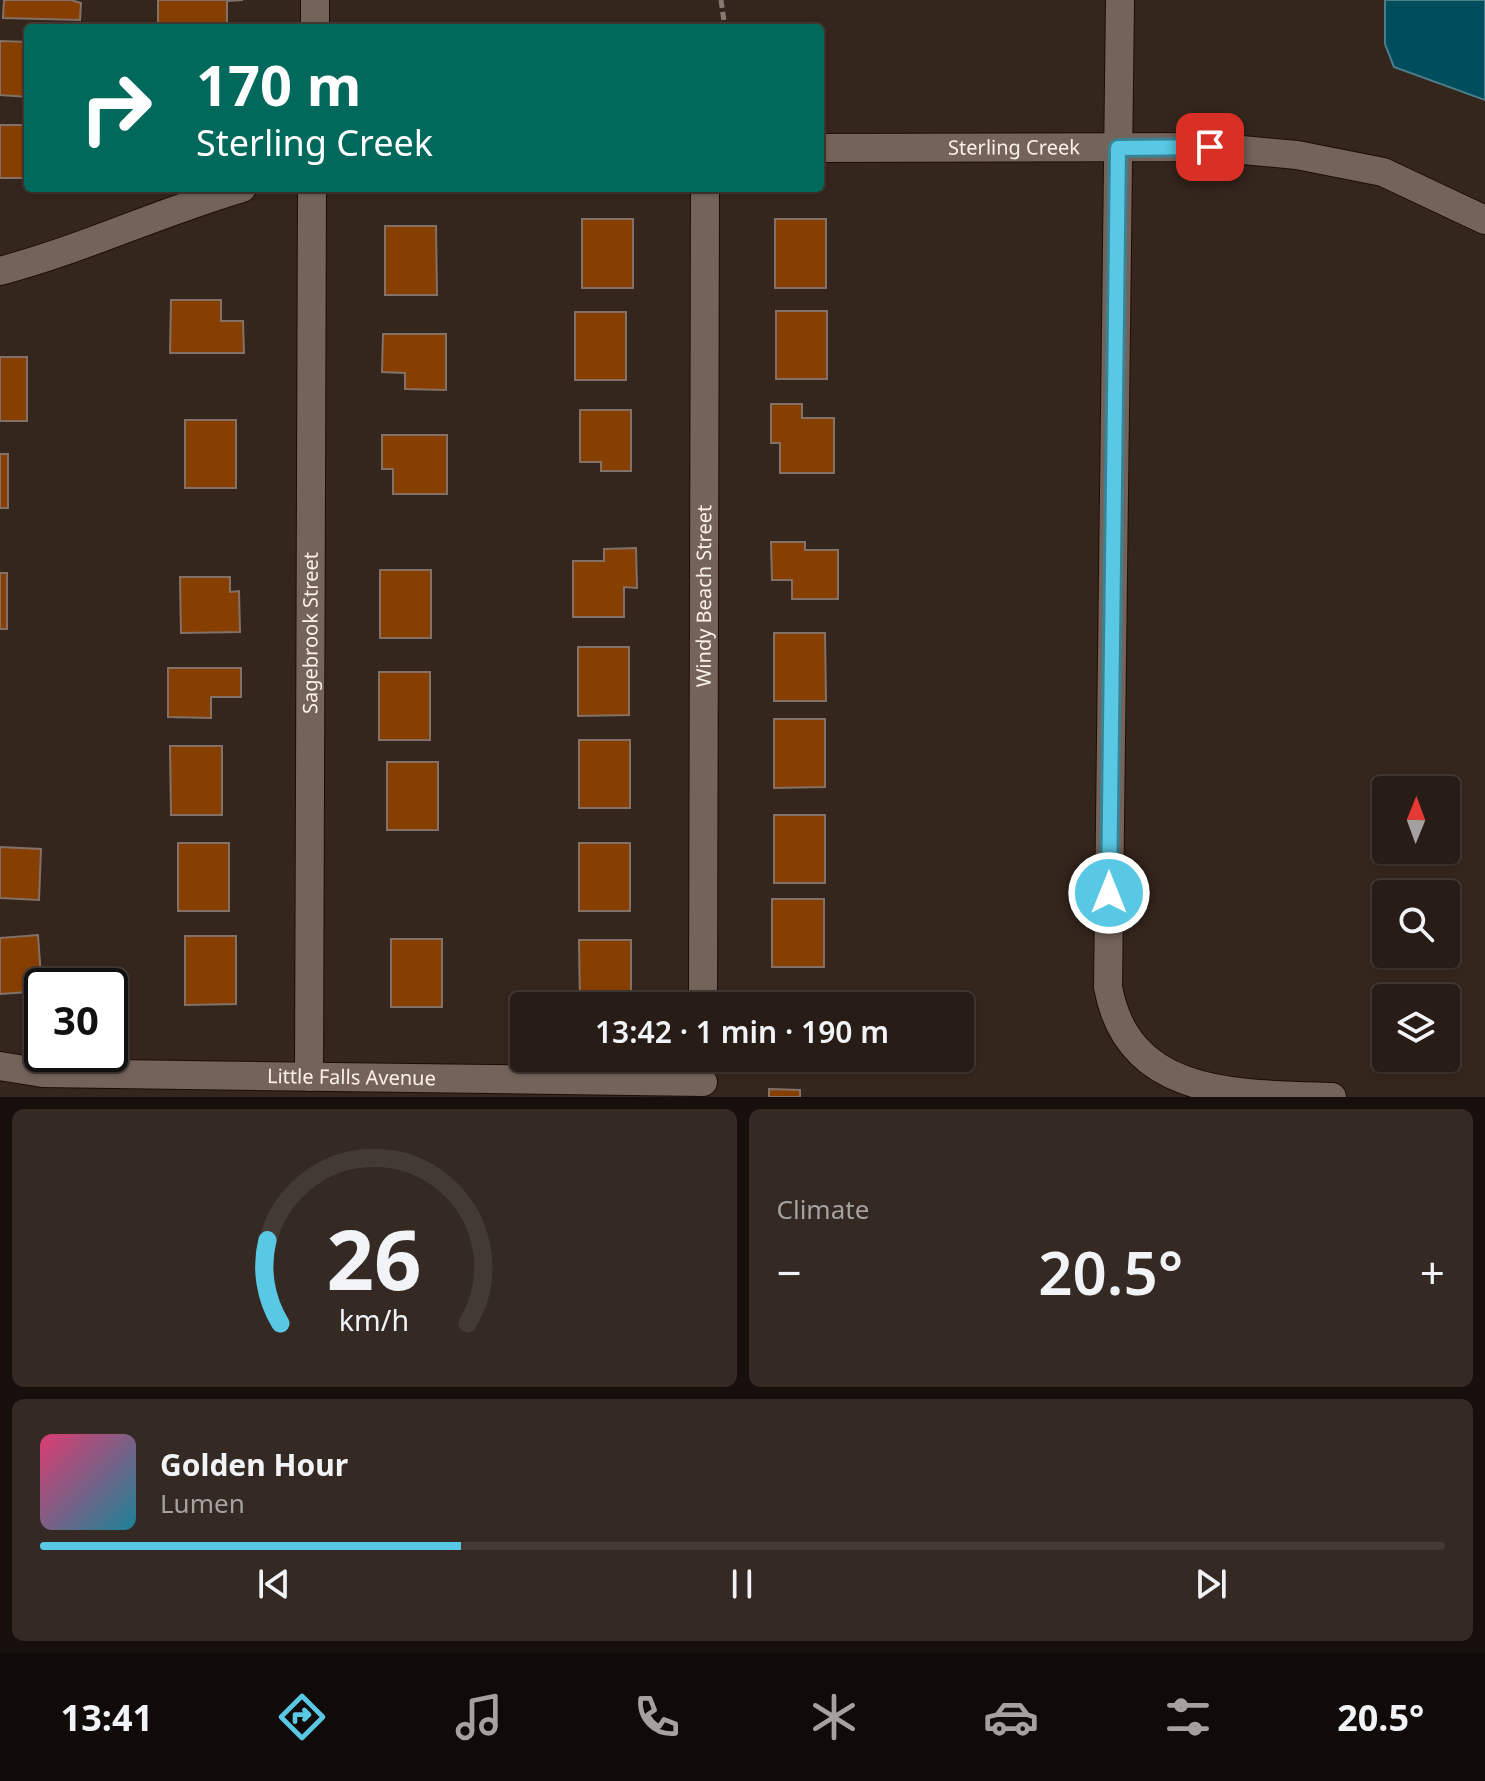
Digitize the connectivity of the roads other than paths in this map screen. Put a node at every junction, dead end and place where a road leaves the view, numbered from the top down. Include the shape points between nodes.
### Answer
1 (315, 0) edge
2 (1120, 0) edge
3 (315, 24) edge
4 (824, 148) edge
5 (1118, 148) junction
6 (230, 192) edge
7 (312, 192) edge
8 (705, 192) edge
9 (1485, 220) edge
10 (0, 271) edge
11 (703, 992) edge
12 (0, 1066) edge
13 (309, 1077) junction
14 (703, 1079) edge
15 (1332, 1097) edge

1 - 3 street
2 - 5 street
4 - 5 street, Sterling Creek
5 - 9 street, Sterling Creek via 1210,147 1297,155 1383,172
5 - 15 street via 1108,987 1113,1017 1138,1059 1176,1084 1205,1094
6 - 10 street
7 - 13 street, Sagebrook Street
8 - 11 street, Windy Beach Street
12 - 13 street, Little Falls Avenue via 43,1073
13 - 14 street, Little Falls Avenue

